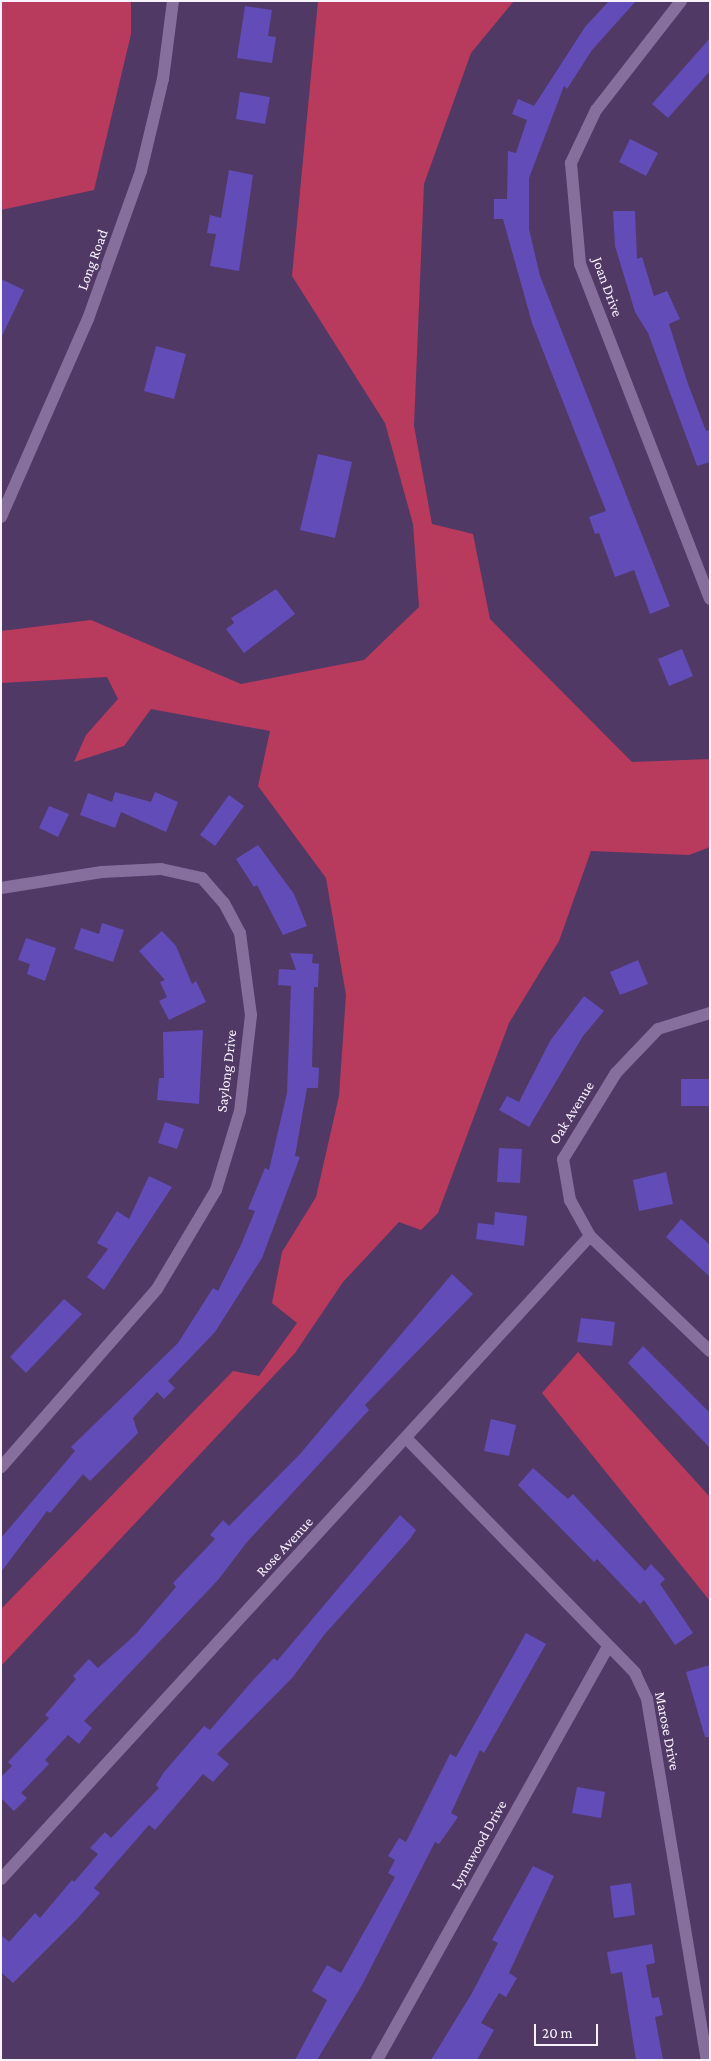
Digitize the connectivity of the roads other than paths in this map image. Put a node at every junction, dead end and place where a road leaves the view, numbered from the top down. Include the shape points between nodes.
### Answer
1 (173, 1) edge
2 (680, 1) edge
3 (1, 517) edge
4 (710, 600) edge
5 (1, 888) edge
6 (710, 1013) edge
7 (590, 1236) junction
8 (710, 1351) edge
9 (407, 1438) junction
10 (1, 1467) edge
11 (608, 1646) junction
12 (1, 1879) edge
13 (377, 2060) edge
14 (707, 2060) edge

1 - 3 street, Long Road via 162,79 142,171 88,319
2 - 4 street, Joan Drive via 596,110 570,163 580,264
5 - 10 street, Saylong Drive via 142,870 202,878 224,903 240,933 251,1015 240,1111 216,1190 157,1289
6 - 7 street, Oak Avenue via 658,1028 616,1073 563,1159 570,1200
7 - 8 street, Oak Avenue
7 - 9 street, Rose Avenue
9 - 11 street, Marose Drive
9 - 12 street, Rose Avenue
11 - 13 street, Lynnwood Drive
11 - 14 street, Marose Drive via 635,1673 647,1699

